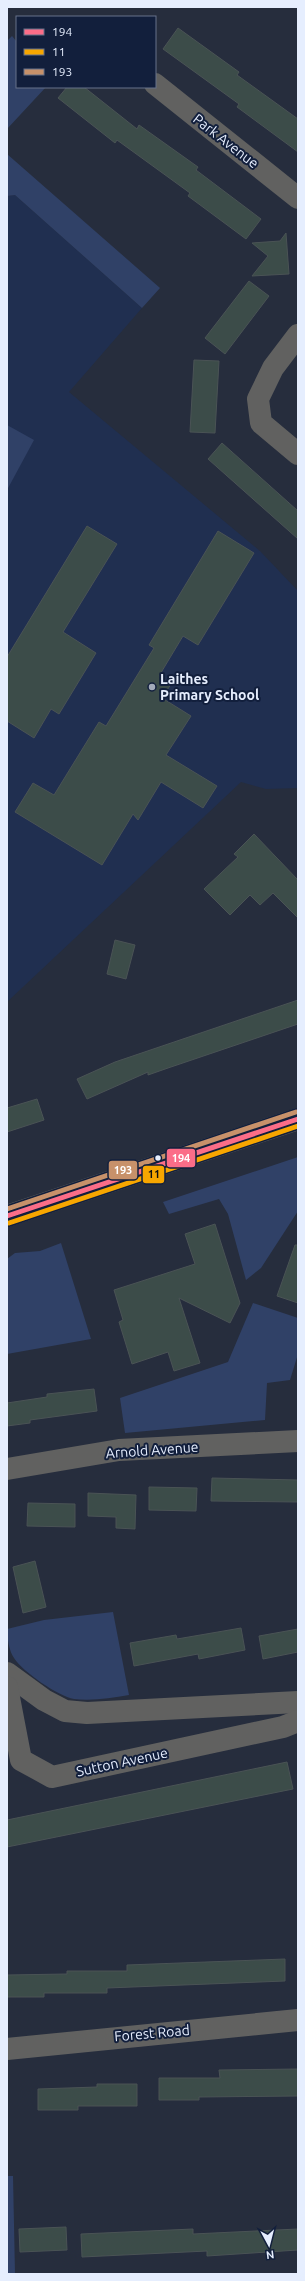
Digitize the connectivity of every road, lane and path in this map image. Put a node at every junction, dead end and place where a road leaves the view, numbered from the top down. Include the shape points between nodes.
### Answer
1 (156, 85) edge
2 (298, 198) edge
3 (298, 335) edge
4 (298, 454) edge
5 (298, 1119) edge
6 (7, 1216) edge
7 (298, 1441) edge
8 (7, 1468) edge
9 (7, 1674) edge
10 (7, 1687) edge
11 (298, 1702) edge
12 (298, 1721) edge
13 (298, 2020) edge
14 (7, 2049) edge

1 - 2 street, Park Avenue
3 - 4 street via 273,368 258,399 261,423
5 - 6 main road
7 - 8 street, Arnold Avenue via 119,1450
9 - 11 street via 44,1700 65,1711 87,1713
10 - 12 street, Sutton Avenue via 21,1760 52,1777 283,1727
13 - 14 street, Forest Road

